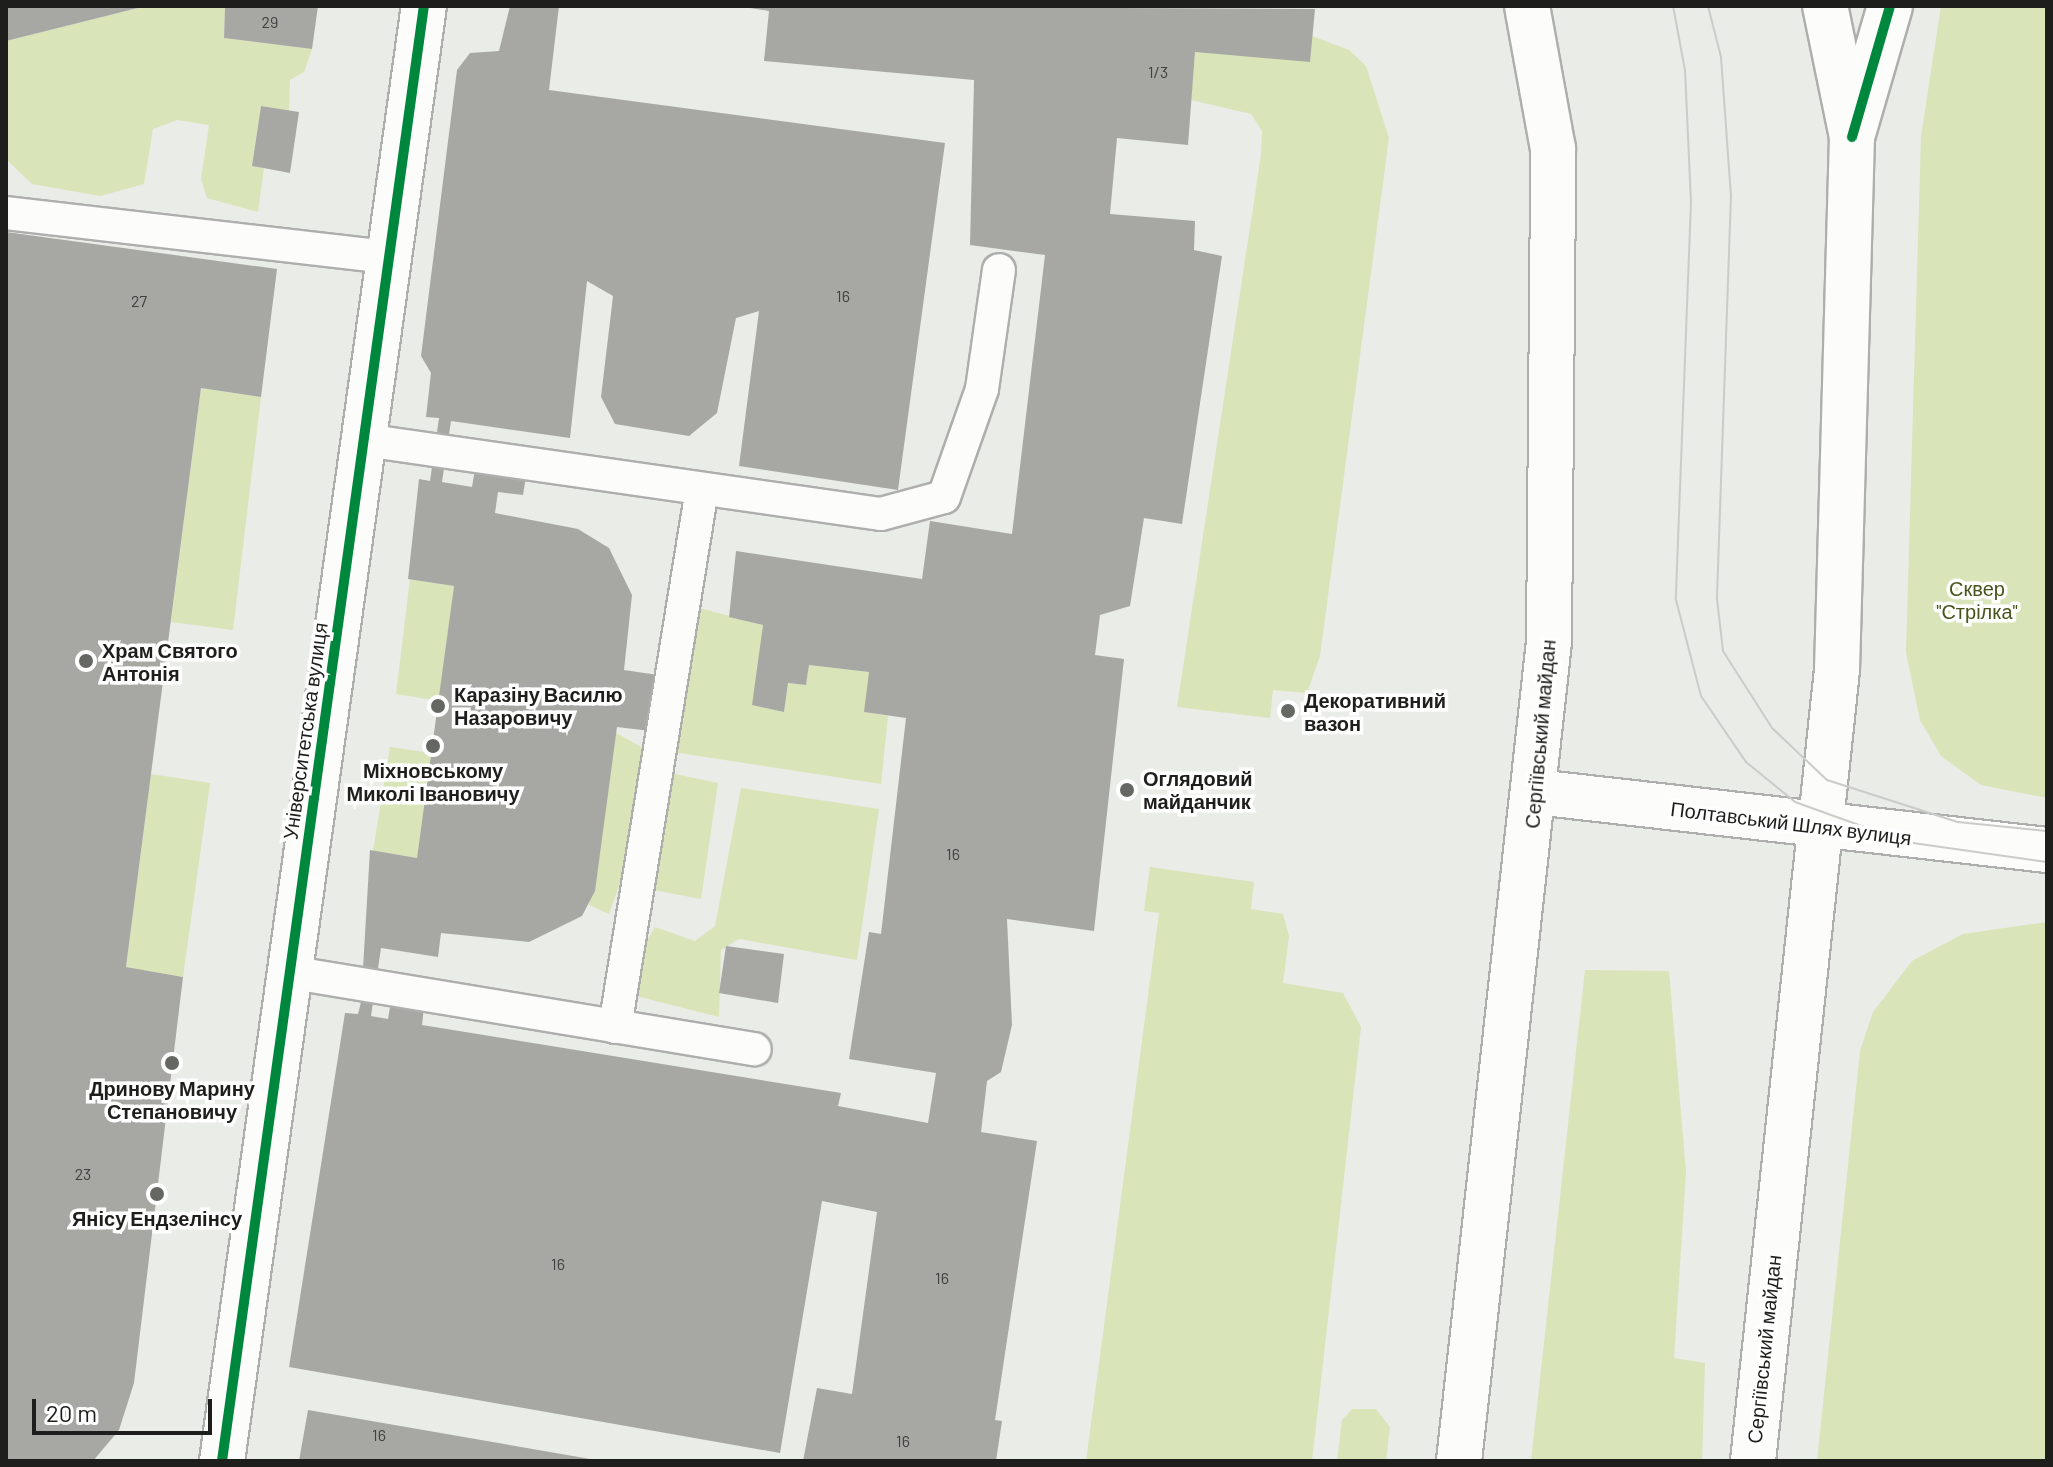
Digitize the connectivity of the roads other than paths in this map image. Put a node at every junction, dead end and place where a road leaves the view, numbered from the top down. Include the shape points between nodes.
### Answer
1 (424, 6) edge
2 (1527, 6) edge
3 (1825, 6) edge
4 (1890, 6) edge
5 (1852, 137) junction
6 (6, 213) edge
7 (389, 257) junction
8 (999, 270) dead end
9 (364, 440) junction
10 (702, 489) junction
11 (1536, 792) junction
12 (1823, 829) junction
13 (2047, 850) edge
14 (288, 972) junction
15 (615, 1027) junction
16 (755, 1049) dead end
17 (222, 1461) edge
18 (1459, 1461) edge
19 (1753, 1461) edge

1 - 7 main road, Університетська вулиця
2 - 11 main road, Сергіївський майдан via 1553,149 1552,561
3 - 5 main road
4 - 5 main road
5 - 12 main road, Сергіївський майдан via 1837,670
6 - 7 lane
7 - 9 main road, Університетська вулиця
8 - 10 lane via 982,389 944,497 881,514
9 - 10 lane
9 - 14 main road, Університетська вулиця
10 - 15 lane
11 - 12 main road, Полтавський Шлях вулиця
11 - 18 main road, Сергіївський майдан
12 - 13 main road, Полтавський Шлях вулиця
12 - 19 main road, Сергіївський майдан
14 - 15 lane
14 - 17 main road, Університетська вулиця
15 - 16 lane

